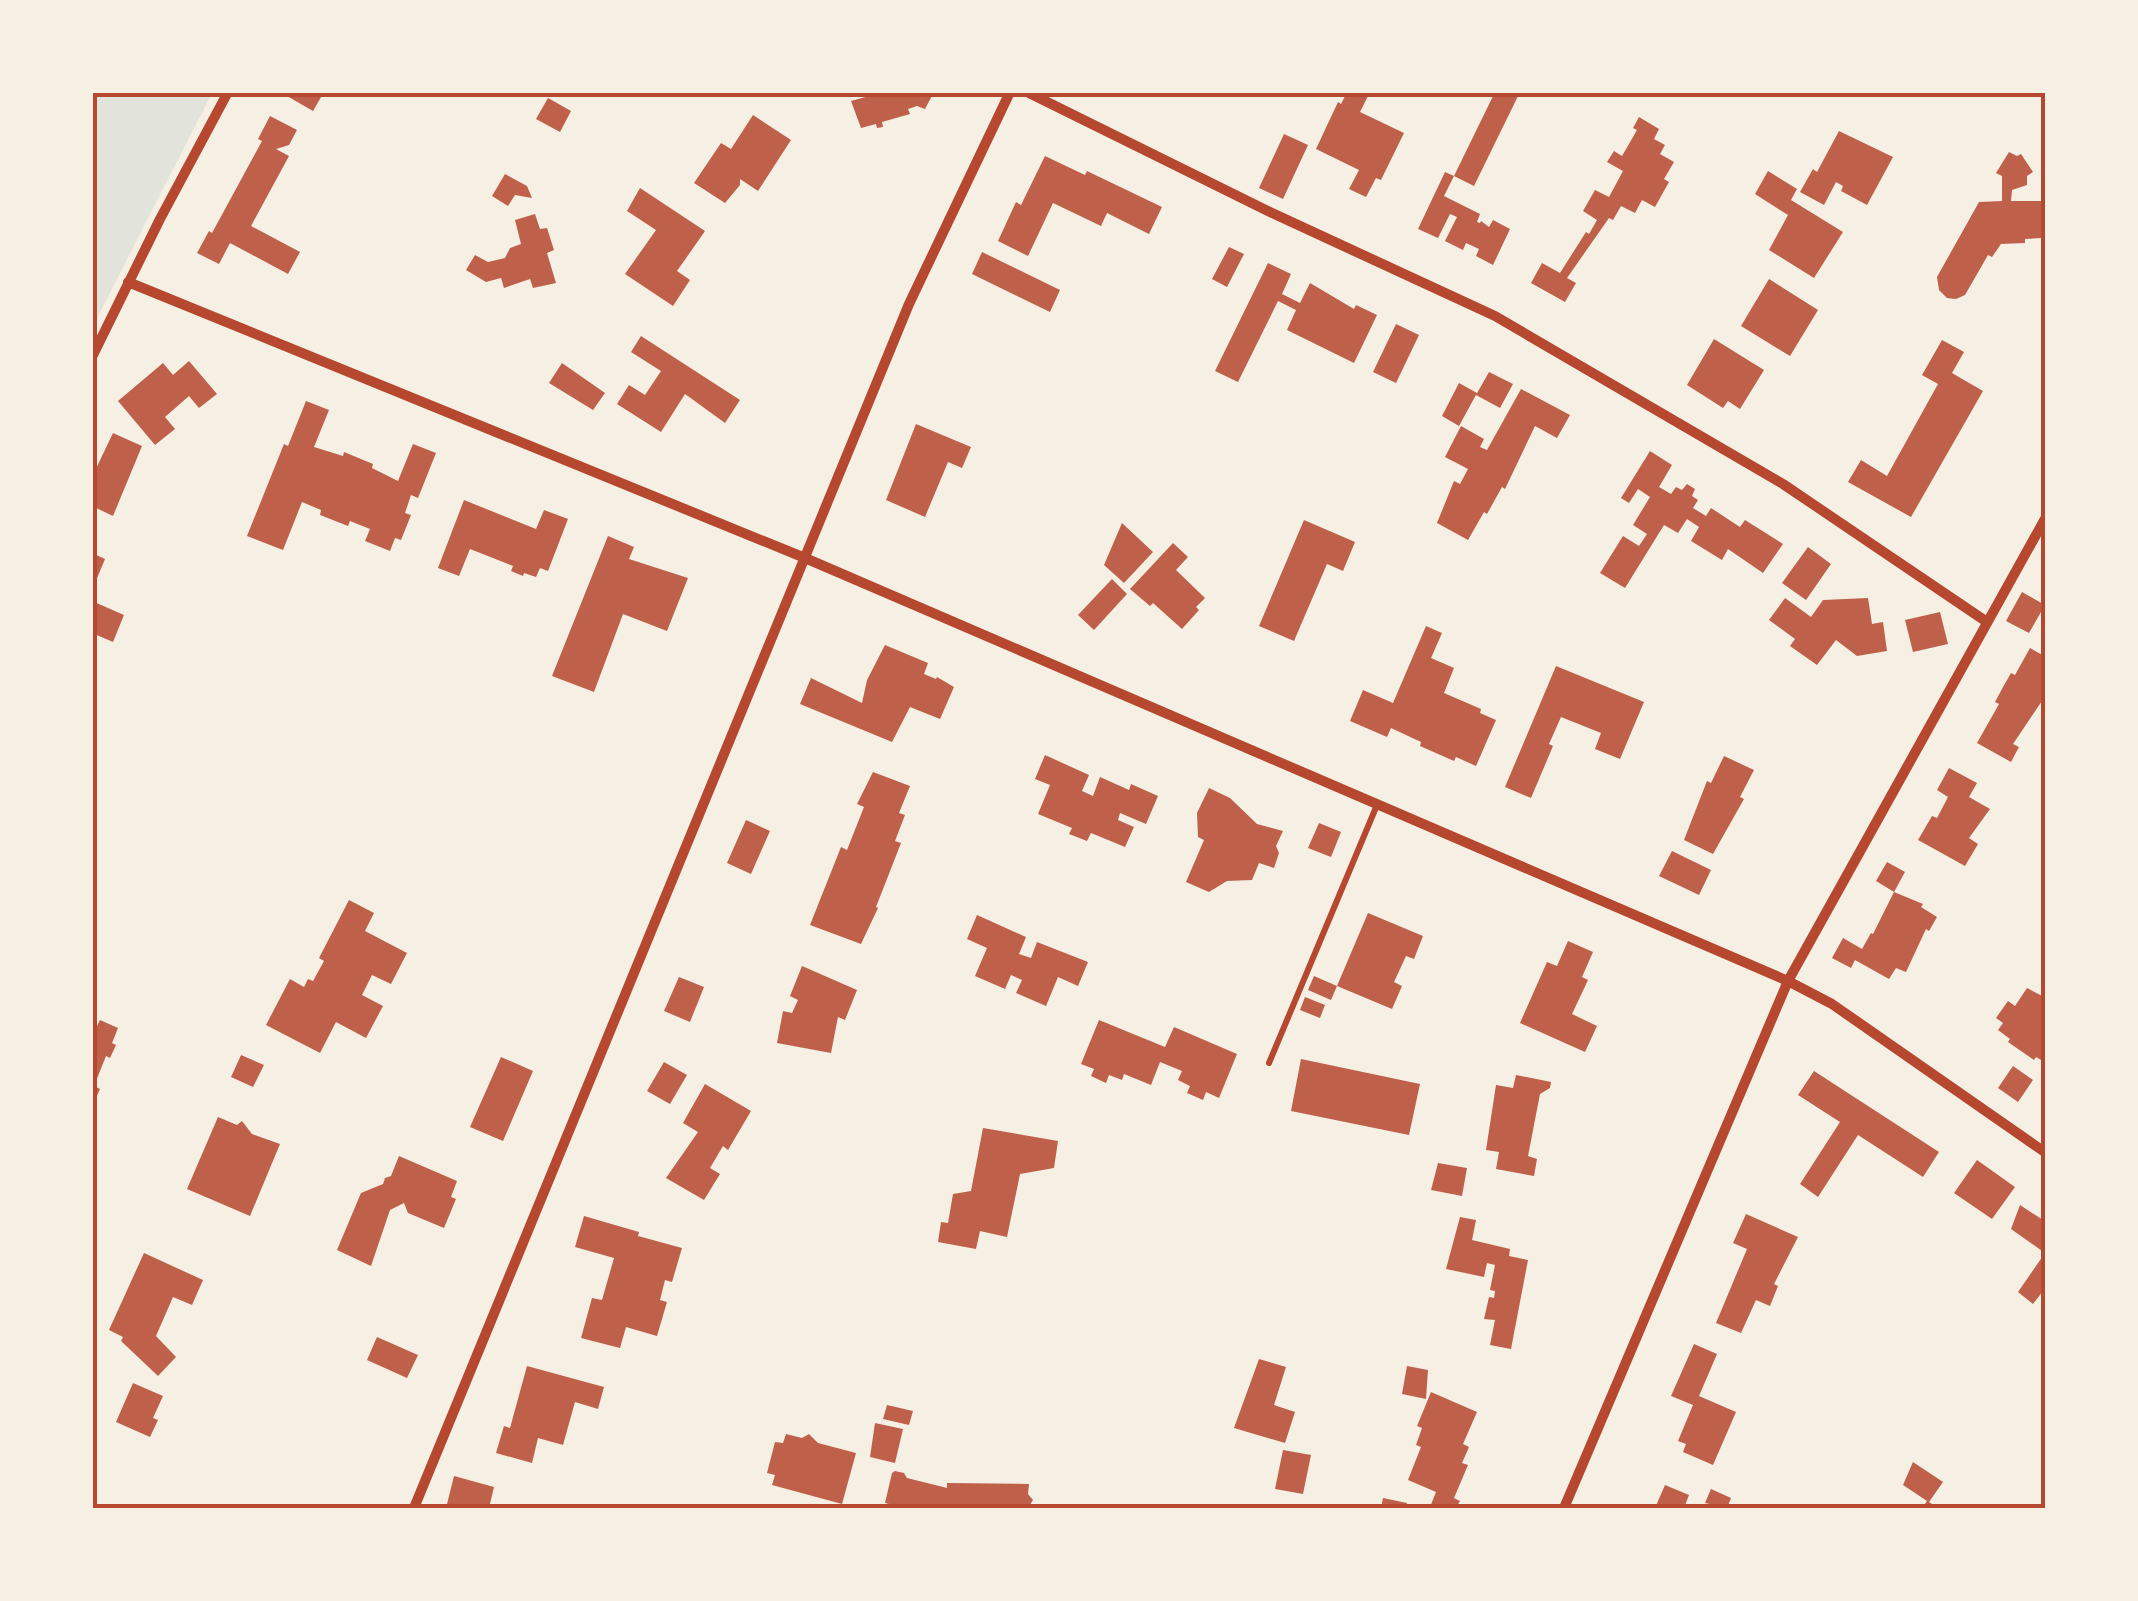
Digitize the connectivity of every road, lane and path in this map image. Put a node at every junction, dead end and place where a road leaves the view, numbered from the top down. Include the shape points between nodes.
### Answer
1 (228, 92) edge
2 (1010, 92) edge
3 (1026, 92) edge
4 (128, 282) junction
5 (92, 357) edge
6 (2046, 517) edge
7 (805, 558) junction
8 (1988, 622) junction
9 (1378, 804) junction
10 (1788, 981) junction
11 (1269, 1062) dead end
12 (2046, 1153) edge
13 (414, 1508) edge
14 (1564, 1508) edge

1 - 4 street
2 - 7 street via 909,304
3 - 8 street via 1495,316 1783,484
4 - 5 street
4 - 7 street
6 - 8 street
7 - 9 street
7 - 13 street
8 - 10 street
9 - 10 street
9 - 11 lane
10 - 12 street via 1832,1004
10 - 14 street

